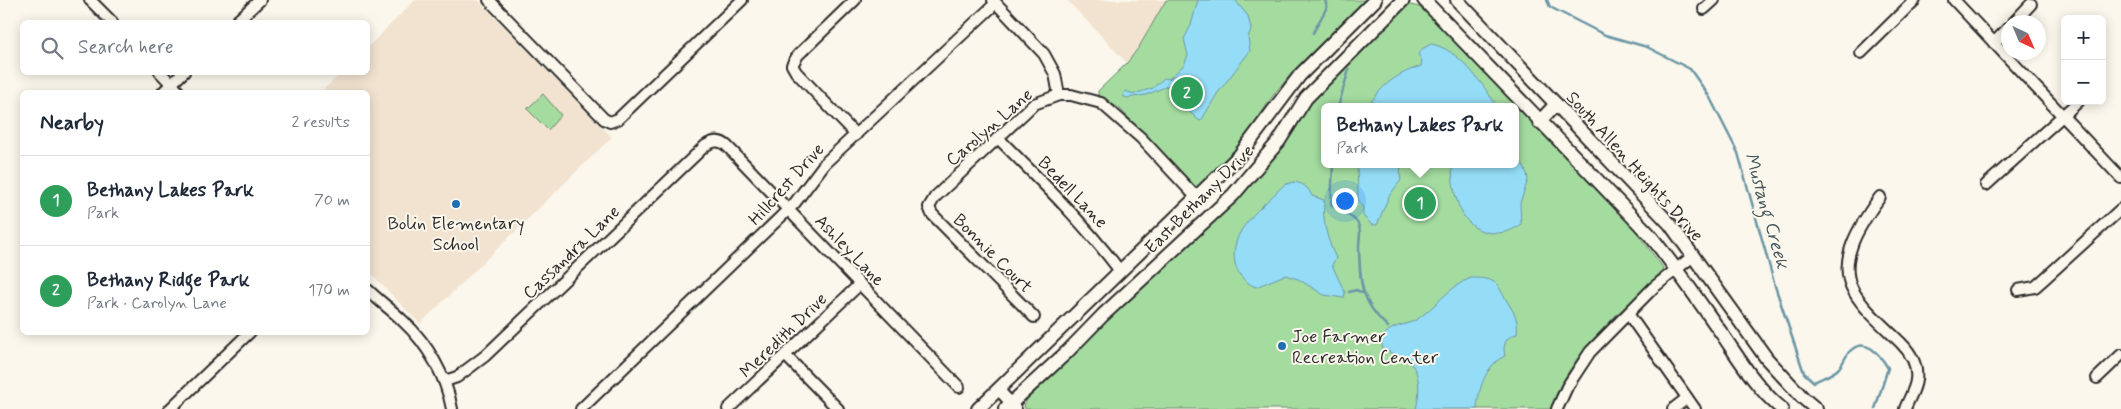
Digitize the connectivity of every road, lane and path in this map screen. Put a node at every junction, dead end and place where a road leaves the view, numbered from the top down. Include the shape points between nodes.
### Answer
1 (90, 0) edge
2 (260, 0) edge
3 (489, 0) edge
4 (742, 0) edge
5 (856, 0) edge
6 (1375, 0) edge
7 (1403, 0) edge
8 (1424, 0) edge
9 (1457, 0) edge
10 (1714, 0) edge
11 (1915, 0) edge
12 (1954, 0) edge
13 (995, 1) edge
14 (2031, 4) dead end
15 (1704, 9) dead end
16 (2021, 15) edge
17 (110, 20) edge
18 (238, 20) edge
19 (2001, 36) edge
20 (1994, 43) junction
21 (1861, 52) dead end
22 (163, 75) edge
23 (181, 75) edge
24 (171, 85) junction
25 (165, 90) edge
26 (177, 90) edge
27 (1059, 94) junction
28 (1556, 104) junction
29 (2075, 105) edge
30 (2063, 116) junction
31 (1540, 122) junction
32 (856, 135) junction
33 (998, 138) junction
34 (714, 141) joint
35 (2121, 178) edge
36 (1986, 185) dead end
37 (1880, 197) dead end
38 (1197, 198) junction
39 (789, 209) junction
40 (2121, 209) edge
41 (930, 212) joint
42 (1694, 256) junction
43 (1676, 269) junction
44 (1120, 271) junction
45 (860, 284) junction
46 (1134, 288) junction
47 (2018, 290) dead end
48 (370, 292) edge
49 (1629, 315) junction
50 (1034, 317) dead end
51 (247, 335) edge
52 (786, 354) junction
53 (2121, 356) edge
54 (2097, 378) dead end
55 (445, 381) junction
56 (959, 387) dead end
57 (998, 389) junction
58 (1687, 398) junction
59 (1011, 407) edge
60 (170, 409) edge
61 (452, 409) edge
62 (581, 409) edge
63 (728, 409) edge
64 (838, 409) edge
65 (978, 409) edge
66 (1558, 409) edge
67 (1673, 409) edge
68 (1695, 409) edge
69 (1782, 409) edge
70 (1816, 409) edge
71 (1905, 409) edge

1 - 17 street
2 - 18 street
3 - 4 street via 610,122 618,119
5 - 32 street via 798,55 792,65
6 - 38 main road, East Bethany Drive via 1300,75 1239,156
7 - 46 main road, East Bethany Drive via 1306,98 1279,140 1233,194
8 - 31 main road, South Allen Heights Drive
9 - 28 main road, South Allen Heights Drive
10 - 15 street
11 - 21 street
12 - 20 street
13 - 27 street via 1044,54 1055,74
13 - 32 street, Hillcrest Drive
14 - 16 street
19 - 20 street
20 - 30 street
22 - 24 street
23 - 24 street
24 - 25 street
24 - 26 street
27 - 33 street, Carolyn Lane via 1034,104
27 - 38 street, Carolyn Lane via 1101,103 1141,138
28 - 31 main road
28 - 42 main road, South Allen Heights Drive via 1670,224
29 - 30 street
30 - 35 street
30 - 36 street
31 - 43 main road, South Allen Heights Drive via 1648,234
32 - 39 street, Hillcrest Drive via 825,163
33 - 41 street, Carolyn Lane via 935,197 930,204
33 - 44 street, Bedell Lane via 1102,246
34 - 39 street, Ashley Lane via 728,146
34 - 55 street, Cassandra Lane via 485,356
37 - 71 street via 1859,227 1848,273 1853,291 1866,308 1912,354 1916,381
38 - 44 main road, East Bethany Drive
39 - 45 street, Ashley Lane
39 - 62 street, Hillcrest Drive
40 - 47 street via 2035,287
41 - 50 street, Bonnie Court
42 - 43 street
42 - 70 main road, South Allen Heights Drive via 1767,359
43 - 49 street via 1653,288
43 - 69 main road, South Allen Heights Drive via 1750,375
44 - 46 main road
44 - 57 main road, East Bethany Drive
45 - 52 street, Meredith Drive
45 - 56 street, Ashley Lane
46 - 59 main road, East Bethany Drive
48 - 55 street via 426,346
49 - 58 street
49 - 66 street via 1590,352 1567,387
51 - 60 street
52 - 63 street, Meredith Drive
52 - 64 street
53 - 54 street
55 - 61 street
57 - 59 street
57 - 65 main road, East Bethany Drive
58 - 67 street
58 - 68 street

